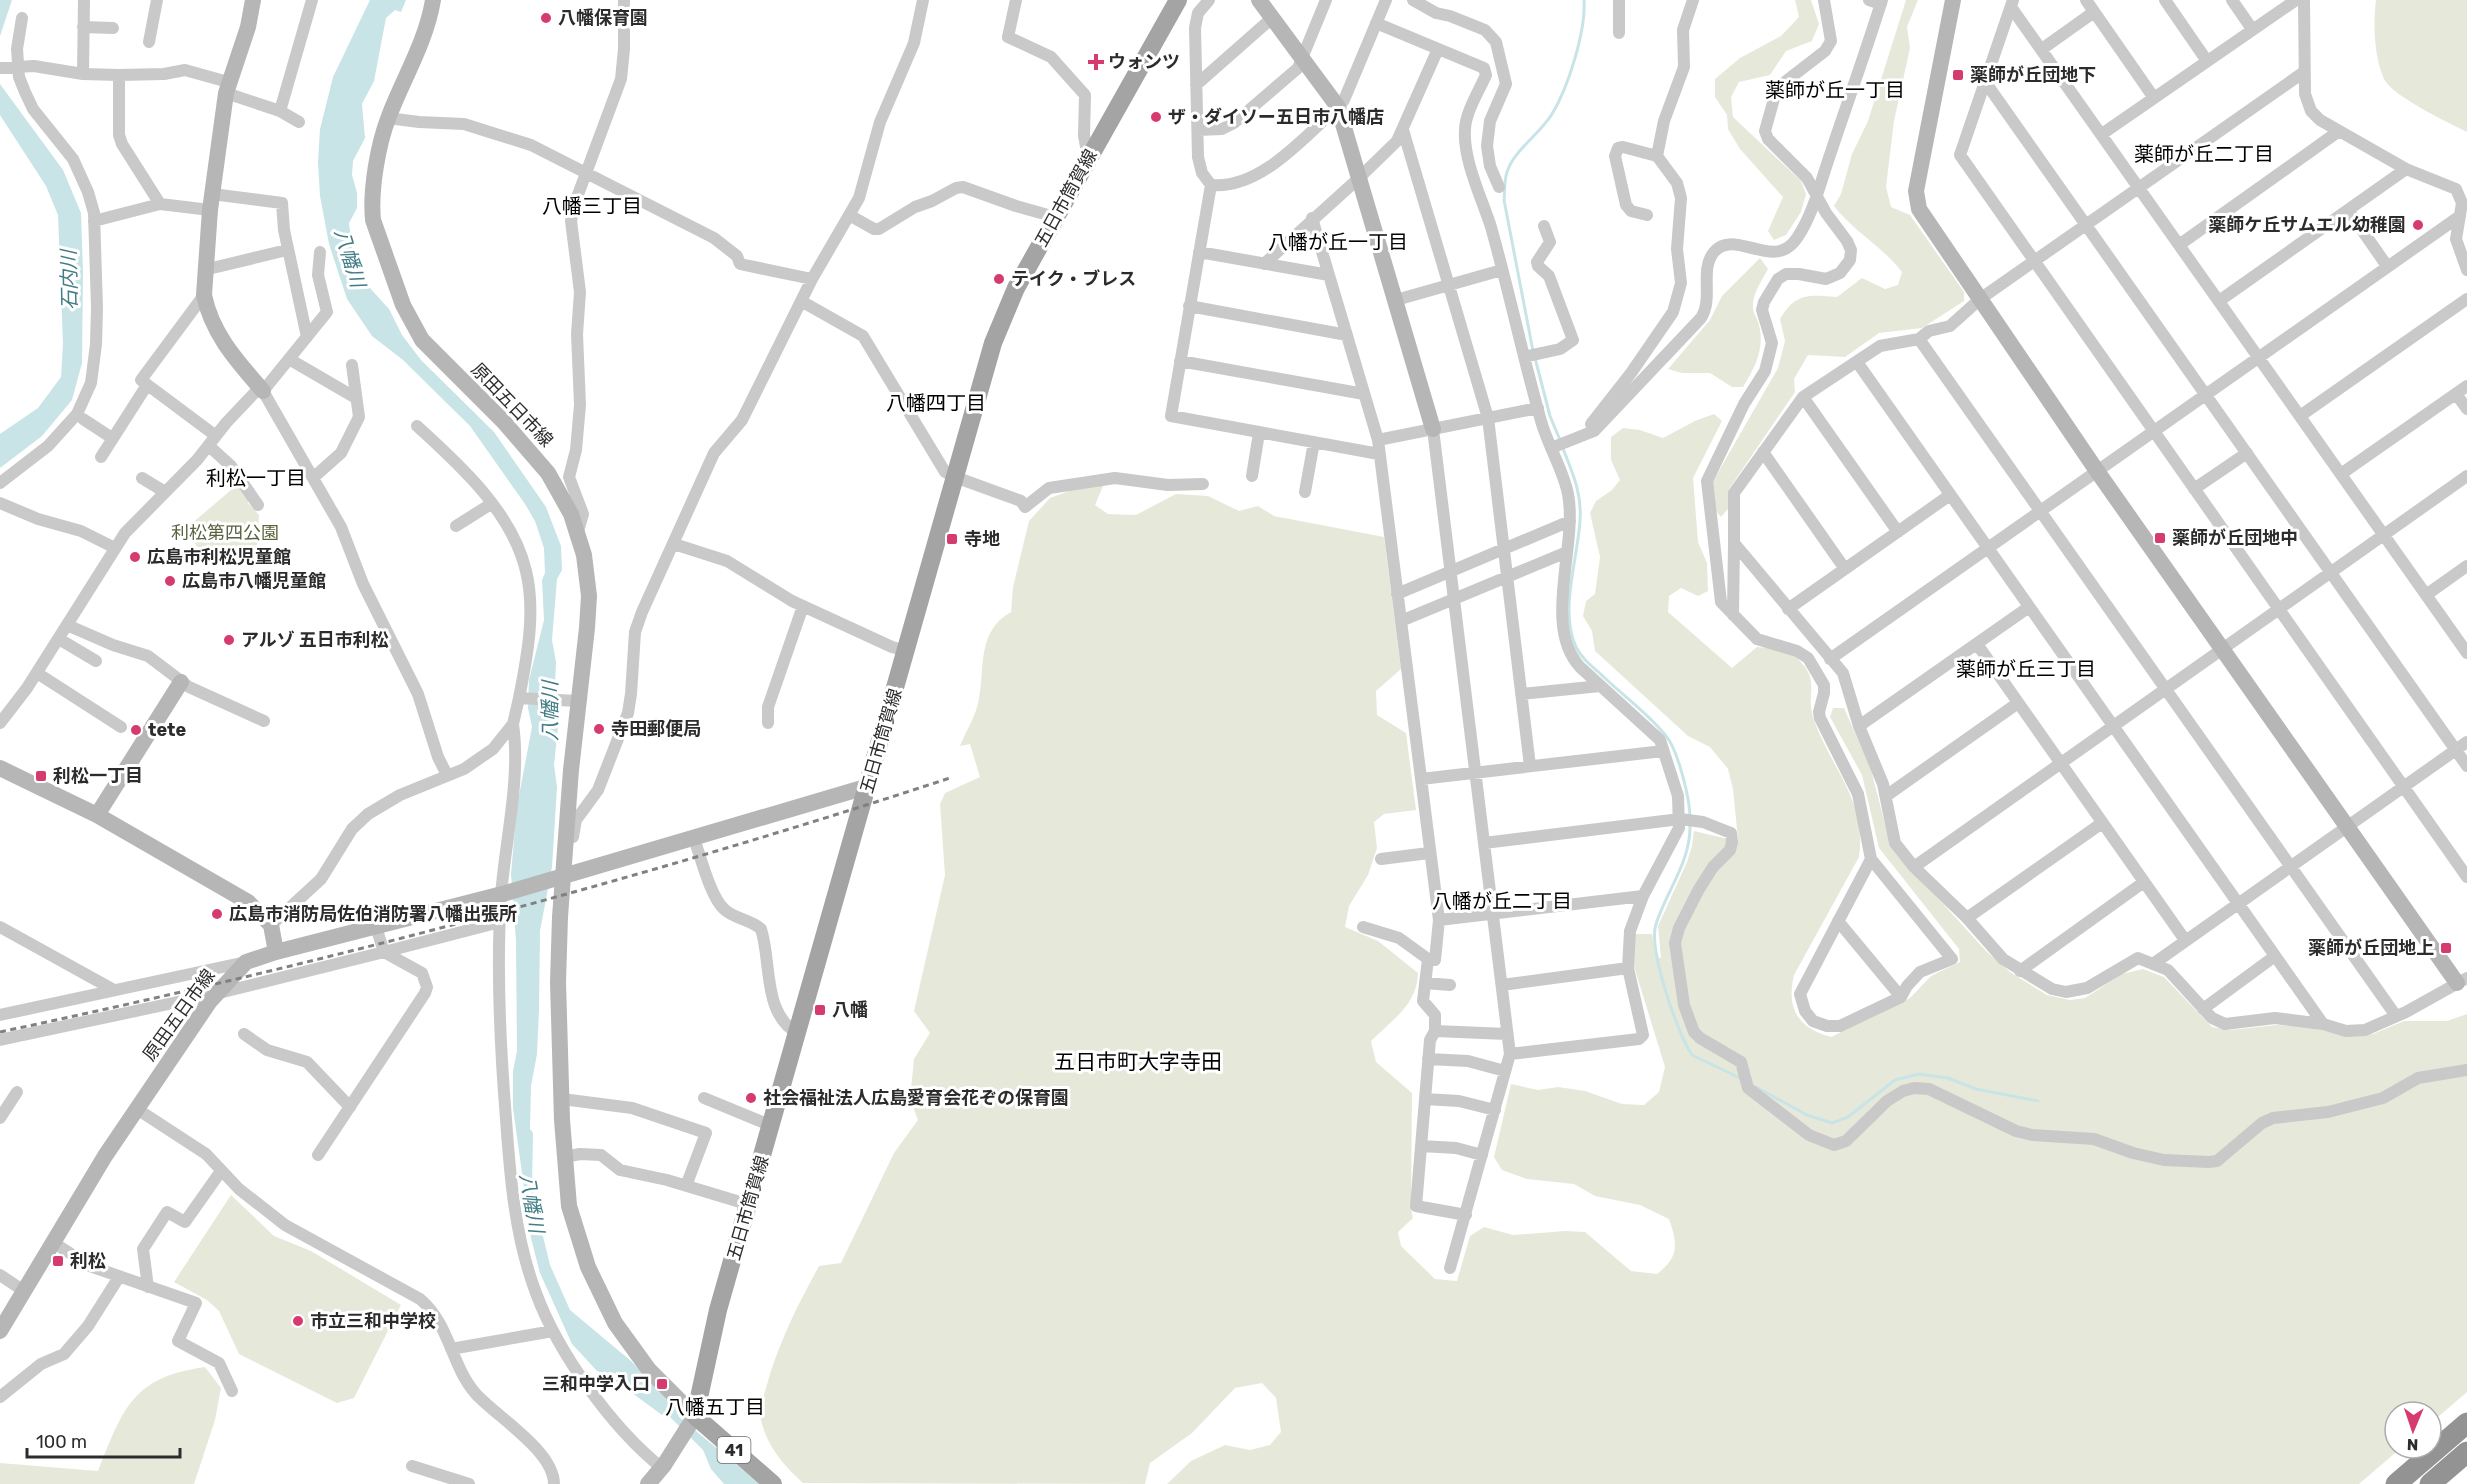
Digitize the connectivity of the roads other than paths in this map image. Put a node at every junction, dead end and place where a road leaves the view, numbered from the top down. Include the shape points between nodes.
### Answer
1 (84, 0) edge
2 (158, 0) edge
3 (253, 0) edge
4 (433, 0) edge
5 (624, 0) edge
6 (923, 0) edge
7 (1016, 0) edge
8 (1178, 0) edge
9 (1209, 0) edge
10 (1326, 0) edge
11 (1386, 0) edge
12 (1619, 0) edge
13 (1693, 0) edge
14 (1824, 0) edge
15 (1955, 0) edge
16 (2086, 0) edge
17 (2165, 0) edge
18 (2232, 0) edge
19 (2296, 0) edge
20 (2304, 0) edge
21 (308, 1) edge
22 (1411, 1) edge
23 (1878, 1) edge
24 (2012, 3) edge
25 (1265, 5) edge
26 (2094, 12) junction
27 (22, 18) dead end
28 (1376, 23) junction
29 (83, 27) junction
30 (113, 28) dead end
31 (2252, 29) junction
32 (1618, 33) dead end
33 (149, 42) dead end
34 (1438, 49) junction
35 (2042, 49) junction
36 (1302, 57) junction
37 (2207, 61) junction
38 (16, 66) junction
39 (0, 68) edge
40 (2304, 72) junction
41 (83, 74) junction
42 (118, 75) junction
43 (1986, 83) junction
44 (1196, 85) junction
45 (227, 88) junction
46 (2154, 98) junction
47 (1338, 107) junction
48 (280, 111) junction
49 (388, 118) junction
50 (299, 122) dead end
51 (1198, 130) junction
52 (1403, 130) junction
53 (2339, 131) junction
54 (2102, 134) junction
55 (1657, 156) junction
56 (1088, 157) junction
57 (2406, 169) junction
58 (586, 174) junction
59 (1359, 178) junction
60 (1211, 185) junction
61 (1499, 187) dead end
62 (2139, 188) junction
63 (1816, 196) junction
64 (211, 202) junction
65 (160, 204) junction
66 (2348, 210) junction
67 (849, 215) junction
68 (1647, 215) dead end
69 (2460, 216) junction
70 (1055, 217) junction
71 (1312, 218) junction
72 (94, 221) junction
73 (2087, 225) junction
74 (1544, 226) dead end
75 (2179, 245) junction
76 (287, 250) junction
77 (320, 252) dead end
78 (1199, 252) junction
79 (2034, 261) junction
80 (1264, 264) junction
81 (2387, 266) junction
82 (204, 270) junction
83 (1502, 270) junction
84 (2467, 270) edge
85 (1329, 275) junction
86 (812, 279) junction
87 (1449, 284) junction
88 (204, 295) junction
89 (1980, 299) junction
90 (2467, 299) edge
91 (1396, 300) junction
92 (801, 301) junction
93 (2219, 301) junction
94 (1189, 306) junction
95 (1347, 335) junction
96 (307, 337) junction
97 (1919, 339) junction
98 (1531, 355) junction
99 (2259, 358) junction
100 (289, 359) junction
101 (1180, 361) junction
102 (1857, 363) junction
103 (352, 365) dead end
104 (147, 385) junction
105 (2467, 386) edge
106 (261, 389) junction
107 (1364, 394) junction
108 (2206, 394) junction
109 (2456, 394) junction
110 (356, 398) junction
111 (1803, 398) junction
112 (1538, 408) junction
113 (2467, 410) edge
114 (2300, 416) junction
115 (1488, 418) junction
116 (83, 419) dead end
117 (417, 426) dead end
118 (1433, 429) junction
119 (2153, 431) junction
120 (1259, 433) junction
121 (1583, 435) junction
122 (112, 438) junction
123 (1378, 440) junction
124 (213, 441) junction
125 (1314, 442) junction
126 (1558, 445) junction
127 (1763, 452) junction
128 (2247, 453) junction
129 (1379, 454) junction
130 (101, 457) dead end
131 (2097, 471) junction
132 (2341, 474) junction
133 (1252, 476) dead end
134 (2467, 476) edge
135 (314, 477) junction
136 (956, 477) junction
137 (142, 478) dead end
138 (0, 483) edge
139 (1203, 484) dead end
140 (2194, 489) junction
141 (165, 492) junction
142 (1305, 492) dead end
143 (1950, 495) junction
144 (0, 503) edge
145 (491, 504) junction
146 (258, 505) dead end
147 (2040, 511) junction
148 (1570, 520) junction
149 (456, 526) dead end
150 (578, 531) junction
151 (1898, 532) junction
152 (2384, 535) junction
153 (1734, 543) junction
154 (674, 544) junction
155 (116, 548) junction
156 (1988, 548) junction
157 (1503, 550) junction
158 (1567, 552) junction
159 (2467, 566) edge
160 (1845, 569) junction
161 (1450, 570) junction
162 (2331, 572) junction
163 (1507, 576) junction
164 (1397, 594) junction
165 (2426, 595) junction
166 (1453, 599) junction
167 (803, 606) junction
168 (2029, 607) junction
169 (1788, 609) junction
170 (2278, 609) junction
171 (1733, 615) junction
172 (1401, 621) junction
173 (68, 625) junction
174 (58, 639) junction
175 (1977, 644) junction
176 (2222, 649) junction
177 (908, 651) junction
178 (2467, 653) edge
179 (1830, 659) junction
180 (96, 661) dead end
181 (37, 673) junction
182 (181, 682) junction
183 (1600, 686) junction
184 (2165, 688) junction
185 (1521, 694) junction
186 (521, 698) junction
187 (575, 700) junction
188 (2018, 703) junction
189 (264, 721) dead end
190 (0, 723) edge
191 (768, 723) dead end
192 (513, 724) junction
193 (2113, 725) junction
194 (1859, 726) junction
195 (121, 727) dead end
196 (2467, 742) edge
197 (2455, 750) junction
198 (1663, 752) junction
199 (2060, 763) junction
200 (1530, 766) junction
201 (2467, 766) edge
202 (0, 768) edge
203 (1475, 773) junction
204 (447, 775) junction
205 (1421, 779) junction
206 (868, 786) junction
207 (2404, 787) junction
208 (1886, 796) junction
209 (97, 815) junction
210 (1680, 819) junction
211 (2102, 823) junction
212 (2347, 826) junction
213 (694, 839) junction
214 (1484, 843) junction
215 (1430, 853) junction
216 (1381, 859) dead end
217 (1871, 859) junction
218 (1914, 867) junction
219 (2291, 867) junction
220 (562, 874) junction
221 (2467, 877) edge
222 (2144, 882) junction
223 (504, 894) junction
224 (1643, 896) junction
225 (2238, 904) junction
226 (1493, 914) junction
227 (1967, 918) junction
228 (1438, 920) junction
229 (1838, 921) junction
230 (500, 922) junction
231 (271, 925) junction
232 (0, 927) edge
233 (376, 927) junction
234 (1363, 927) dead end
235 (2185, 940) junction
236 (276, 952) junction
237 (384, 952) junction
238 (2275, 956) junction
239 (1428, 959) junction
240 (246, 962) junction
241 (2153, 963) junction
242 (1628, 968) junction
243 (2020, 971) junction
244 (2462, 980) edge
245 (1425, 983) junction
246 (1450, 985) dead end
247 (1502, 985) junction
248 (114, 990) junction
249 (215, 994) junction
250 (1900, 997) junction
251 (2203, 1009) junction
252 (0, 1015) edge
253 (2396, 1016) junction
254 (2323, 1024) junction
255 (1435, 1031) junction
256 (244, 1034) dead end
257 (799, 1034) junction
258 (1507, 1034) junction
259 (0, 1040) edge
260 (1510, 1054) junction
261 (1428, 1059) junction
262 (2467, 1070) edge
263 (1505, 1071) junction
264 (17, 1092) dead end
265 (704, 1098) dead end
266 (562, 1099) junction
267 (1425, 1099) junction
268 (350, 1107) junction
269 (137, 1109) junction
270 (1495, 1110) junction
271 (0, 1118) edge
272 (772, 1126) junction
273 (1421, 1146) junction
274 (318, 1155) dead end
275 (1482, 1155) junction
276 (565, 1157) junction
277 (221, 1171) junction
278 (686, 1186) junction
279 (750, 1205) junction
280 (1466, 1215) junction
281 (54, 1243) junction
282 (1450, 1268) dead end
283 (0, 1275) edge
284 (119, 1277) junction
285 (148, 1287) junction
286 (24, 1291) junction
287 (0, 1331) edge
288 (553, 1331) junction
289 (451, 1349) junction
290 (232, 1391) dead end
291 (0, 1397) edge
292 (693, 1419) junction
293 (2467, 1423) edge
294 (2467, 1452) edge
295 (412, 1466) dead end
296 (663, 1467) junction
297 (469, 1484) edge
298 (554, 1484) edge
299 (648, 1484) edge
300 (773, 1484) edge
301 (2396, 1484) edge
302 (2430, 1484) edge

1 - 29 street
2 - 33 street
3 - 45 street
4 - 49 street, 原田五日市線 via 412,67
5 - 58 street via 621,79
6 - 67 street via 914,43 880,122 862,190
7 - 56 street via 1008,37 1052,57 1085,95
8 - 56 main road, 五日市筒賀線
9 - 44 street via 1196,20
10 - 36 street
11 - 28 street
12 - 32 street
13 - 55 street via 1683,30 1684,67 1664,121
14 - 63 street via 1831,41 1825,51 1777,88 1765,131 1768,140 1807,178
15 - 89 street via 1916,191 1919,209
16 - 26 street
17 - 37 street
18 - 31 street
19 - 31 street
20 - 40 street
21 - 48 street
22 - 61 street via 1478,27 1494,39 1506,84 1490,121 1486,146
23 - 63 street
24 - 35 street
24 - 43 street
25 - 36 street
25 - 44 street
26 - 35 street
26 - 46 street
27 - 38 street
28 - 34 street
28 - 47 street
29 - 30 street
29 - 41 street
31 - 37 street
34 - 52 street
34 - 83 street via 1484,68 1486,75 1464,132
35 - 54 street
36 - 47 street
36 - 51 street via 1298,68 1234,123 1222,129
37 - 46 street
38 - 39 street
38 - 41 street
38 - 72 street via 33,109 82,174
40 - 53 street via 2311,111
40 - 62 street
41 - 42 street
42 - 45 street via 185,70
42 - 65 street via 119,135
43 - 73 street
43 - 79 street via 1960,155
44 - 51 street
45 - 48 street
45 - 64 street
46 - 54 street
47 - 59 street
47 - 60 street via 1261,173 1230,185
48 - 50 street
49 - 58 street via 470,125 531,145
49 - 150 street, 原田五日市線 via 378,164 373,220 403,305 422,340 503,421 548,473
51 - 60 street via 1200,165
52 - 59 street via 1397,141
52 - 87 street
53 - 57 street
53 - 75 street
54 - 62 street
55 - 68 street via 1623,147 1615,152 1626,205
55 - 121 street via 1677,183 1681,198 1677,249 1681,283 1673,312
56 - 70 main road, 五日市筒賀線
57 - 66 street
57 - 69 street via 2456,189 2461,198
58 - 86 street via 714,238 737,256 740,264
58 - 150 street via 571,221 580,292 576,334 580,405 569,477 583,514
59 - 71 street
59 - 91 street
60 - 78 street
62 - 73 street
62 - 75 street
63 - 121 street via 1797,238 1788,247 1768,252 1729,244 1715,250 1708,262 1707,303 1701,318 1594,431
63 - 171 street via 1847,241 1850,260 1840,273 1826,279 1799,273 1778,279 1762,308 1772,343 1765,371 1744,404 1707,481 1721,602
64 - 65 street
64 - 76 street via 282,203
64 - 82 street
65 - 72 street
66 - 81 street
66 - 93 street
67 - 70 street via 879,229 915,207 963,186
67 - 86 street
69 - 81 street
69 - 84 street via 2456,239
70 - 136 main road, 五日市筒賀線 via 1016,288 993,343
71 - 80 street
71 - 85 street
72 - 138 street via 98,308 91,383 81,408 67,427
73 - 79 street
73 - 108 street
74 - 98 street via 1550,242 1538,266 1549,276 1573,340 1560,349
75 - 93 street
76 - 82 street
76 - 96 street
77 - 96 street via 318,274 327,312
78 - 80 street
78 - 94 street
79 - 89 street
79 - 119 street
80 - 85 street
81 - 99 street
82 - 88 street
83 - 87 street
83 - 98 street
85 - 95 street
86 - 92 street
87 - 91 street
87 - 115 street
88 - 104 street via 141,380
88 - 106 street via 218,336
89 - 97 street via 1950,326
89 - 131 street
90 - 114 street
91 - 118 street
92 - 136 street via 863,336 945,472
92 - 154 street via 742,420 714,453
93 - 99 street
94 - 95 street
94 - 101 street
95 - 107 street
96 - 100 street
97 - 102 street via 1886,344
97 - 147 street
98 - 112 street
99 - 108 street
99 - 114 street
100 - 106 street
100 - 110 street
101 - 107 street
101 - 120 street via 1171,416
102 - 111 street
102 - 143 street
103 - 110 street
104 - 122 street
104 - 124 street
105 - 109 street
106 - 124 street
106 - 135 street
107 - 123 street
108 - 119 street
108 - 128 street
109 - 113 street
109 - 132 street
110 - 135 street via 359,417 341,453
111 - 127 street
111 - 151 street
112 - 115 street
112 - 126 street
114 - 132 street
115 - 118 street
115 - 157 street
116 - 122 street
117 - 145 street via 458,464
118 - 123 street
118 - 161 street
119 - 131 street
119 - 140 street
120 - 125 street
120 - 133 street
121 - 126 street
122 - 130 street
123 - 129 street
124 - 141 street
124 - 146 street
125 - 129 street
125 - 142 street
126 - 148 street
127 - 153 street via 1734,493
127 - 160 street
128 - 140 street
128 - 162 street
129 - 164 street
131 - 147 street
131 - 176 street
132 - 152 street
134 - 152 street
135 - 204 street via 342,527 363,584 418,694
136 - 139 street via 1021,501 1025,507 1049,488 1115,478 1168,485
136 - 177 main road, 五日市筒賀線
137 - 141 street
140 - 170 street
141 - 155 street via 125,533
143 - 151 street
143 - 156 street
144 - 155 street via 81,531
145 - 149 street
145 - 186 street via 518,546 529,584
147 - 156 street
147 - 184 street
148 - 157 street
148 - 158 street
150 - 187 street, 原田五日市線 via 589,596
151 - 160 street
152 - 162 street
152 - 165 street
153 - 169 street
153 - 171 street
154 - 167 street via 727,561
154 - 220 street via 635,632 628,713 598,790 576,819 572,858
155 - 173 street
156 - 168 street
156 - 179 street
157 - 161 street
157 - 163 street
158 - 163 street
158 - 183 street via 1565,640 1573,659
159 - 165 street
160 - 169 street
161 - 164 street
161 - 166 street
162 - 170 street
162 - 197 street
163 - 166 street
163 - 185 street
164 - 172 street
165 - 178 street
166 - 172 street
166 - 203 street
167 - 177 street
167 - 191 street via 768,707
168 - 175 street
168 - 193 street
169 - 179 street
170 - 176 street
170 - 207 street
171 - 217 street via 1757,639 1804,654 1817,670 1824,689 1820,718 1858,794
172 - 205 street
173 - 174 street
173 - 182 street via 148,656
174 - 180 street
174 - 181 street
175 - 188 street
175 - 194 street
176 - 184 street
176 - 212 street
177 - 206 main road, 五日市筒賀線
179 - 194 street via 1843,673
181 - 190 street
181 - 195 street
182 - 189 street
182 - 209 street
183 - 185 street
183 - 198 street via 1660,740
184 - 193 street
184 - 219 street
185 - 200 street
186 - 187 street
186 - 192 street
187 - 220 street, 原田五日市線
188 - 199 street
188 - 208 street
192 - 204 street via 475,764
192 - 223 street
193 - 199 street
193 - 225 street
194 - 208 street
196 - 197 street
197 - 201 street
197 - 207 street
198 - 200 street
198 - 210 street via 1678,796
199 - 211 street
199 - 218 street
200 - 203 street
202 - 209 street
203 - 205 street
203 - 214 street
204 - 231 street via 388,801 356,824 321,879
205 - 215 street
206 - 213 street
206 - 257 main road, 五日市筒賀線
207 - 212 street
207 - 221 street
208 - 218 street via 1895,843
209 - 231 street via 248,902
210 - 214 street
210 - 224 street
210 - 262 street via 1703,822 1731,833 1732,842 1699,889 1675,943 1684,1005 1694,1032 1741,1062 1749,1088 1764,1101 1809,1135 1834,1145 1846,1141 1887,1101 1914,1088 1929,1089 2016,1131 2094,1139 2164,1160 2209,1162 2217,1161 2262,1123 2274,1118 2328,1112 2383,1098 2418,1078
211 - 222 street
211 - 227 street
212 - 219 street
212 - 244 street
213 - 220 street
213 - 257 street via 722,908 761,929 777,1011 788,1028
214 - 226 street
215 - 216 street
215 - 228 street
217 - 229 street
217 - 250 street via 1952,959 1920,972
218 - 227 street
219 - 225 street
219 - 253 street
220 - 223 street, 原田五日市線
220 - 266 street via 558,982
222 - 235 street
222 - 243 street
223 - 230 street
223 - 233 street, 原田五日市線
224 - 226 street
224 - 242 street via 1630,931
225 - 235 street
225 - 238 street
226 - 228 street
226 - 247 street
227 - 243 street via 2003,960
228 - 239 street via 1435,960
229 - 250 street
229 - 250 street via 1800,994 1809,1017 1819,1024 1840,1026
230 - 237 street
230 - 288 street via 501,1056 510,1172 526,1262
231 - 236 street
232 - 248 street
233 - 236 street, 原田五日市線
233 - 237 street
234 - 239 street via 1399,938
235 - 241 street
236 - 240 street, 原田五日市線
237 - 249 street
237 - 268 street via 422,974 427,987
238 - 251 street
238 - 254 street
239 - 245 street
240 - 248 street
240 - 249 street, 原田五日市線
241 - 243 street via 2138,958 2073,992 2052,989
241 - 251 street via 2168,970
242 - 247 street
242 - 260 street via 1643,1035 1639,1039
244 - 253 street
245 - 246 street
245 - 255 street via 1424,1003 1434,1015
247 - 258 street
248 - 252 street
249 - 259 street
249 - 269 street, 原田五日市線
251 - 254 street via 2225,1024 2275,1018
253 - 254 street via 2365,1030 2346,1031
255 - 258 street
255 - 261 street
256 - 268 street via 267,1050 307,1062
257 - 272 main road, 五日市筒賀線
258 - 260 street
260 - 263 street
261 - 263 street via 1468,1061
261 - 267 street
263 - 270 street
264 - 271 street
265 - 272 street
266 - 276 street
266 - 278 street via 632,1108 706,1133
267 - 270 street via 1459,1101
267 - 273 street
268 - 274 street
269 - 277 street via 206,1154
269 - 281 street, 原田五日市線
270 - 275 street
272 - 279 main road, 五日市筒賀線
273 - 275 street via 1456,1148
273 - 280 street via 1416,1206
275 - 280 street
276 - 278 street via 601,1155 620,1170
276 - 292 street via 569,1206 588,1267 615,1323 649,1370
277 - 285 street via 185,1222 167,1212 143,1249
277 - 289 street via 285,1225 420,1299 443,1326
278 - 279 street
279 - 292 main road, 五日市筒賀線 via 718,1310
280 - 282 street
281 - 284 street via 90,1266
281 - 286 street, 原田五日市線
283 - 286 street
284 - 285 street
284 - 291 street via 88,1326 64,1354 41,1364
285 - 290 street via 196,1303 178,1341 219,1363
286 - 287 street, 原田五日市線
288 - 289 street
288 - 296 street via 614,1419 646,1455
289 - 298 street via 475,1393 545,1459
292 - 296 street
292 - 300 main road, 41
293 - 301 highway
294 - 302 highway
295 - 297 street
296 - 299 street

